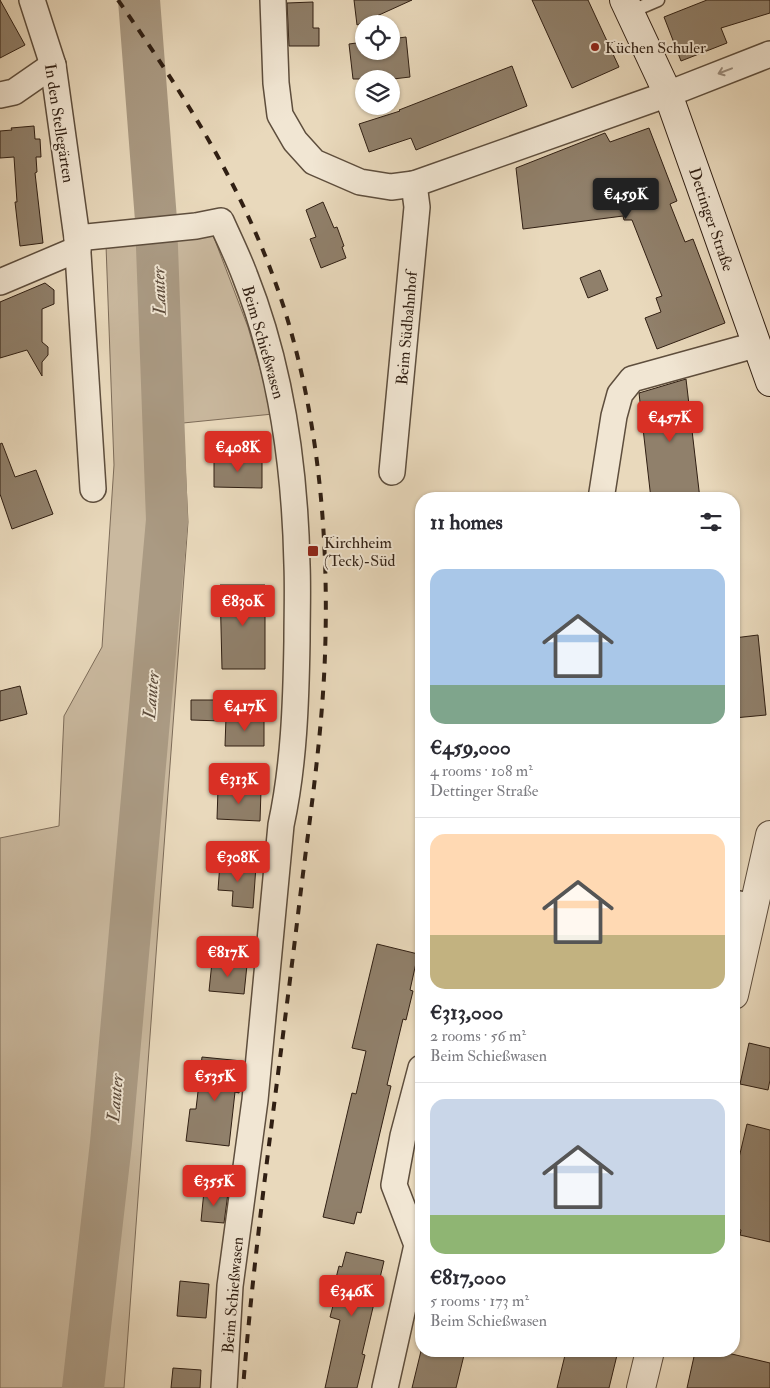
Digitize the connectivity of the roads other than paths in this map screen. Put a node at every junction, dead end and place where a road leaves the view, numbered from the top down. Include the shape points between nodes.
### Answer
1 (32, 0) edge
2 (273, 0) edge
3 (658, 0) edge
4 (622, 4) edge
5 (770, 54) edge
6 (53, 65) junction
7 (668, 94) junction
8 (0, 95) edge
9 (414, 184) junction
10 (78, 244) junction
11 (0, 282) edge
12 (755, 345) junction
13 (770, 382) edge
14 (392, 472) dead end
15 (93, 489) dead end
16 (602, 492) edge
17 (770, 835) edge
18 (744, 905) edge
19 (740, 941) edge
20 (415, 1115) edge
21 (412, 1138) edge
22 (415, 1240) edge
23 (415, 1254) edge
24 (649, 1357) edge
25 (224, 1388) edge
26 (385, 1388) edge
27 (641, 1388) edge

1 - 6 street, In den Stellegärten
2 - 9 street via 280,115 295,141 314,162 360,182 391,187
3 - 4 lane
4 - 7 main road, Dettinger Straße via 637,58
5 -> 7 street
6 - 8 street via 14,92
6 - 10 street, In den Stellegärten
7 - 9 street
7 - 12 main road, Dettinger Straße
9 - 14 street, Beim Südbahnhof via 417,207
10 - 11 street
10 - 15 street, In den Stellegärten
10 - 25 street, Beim Schießwasen via 115,234 221,221 261,321 283,413 294,500 297,565 295,705 255,1100 230,1286
12 - 13 main road, Dettinger Straße
12 - 16 street via 632,379 620,394 614,416
17 - 18 main road
18 - 19 main road
20 - 21 street
21 - 22 street via 394,1185
23 - 26 street
24 - 27 main road

